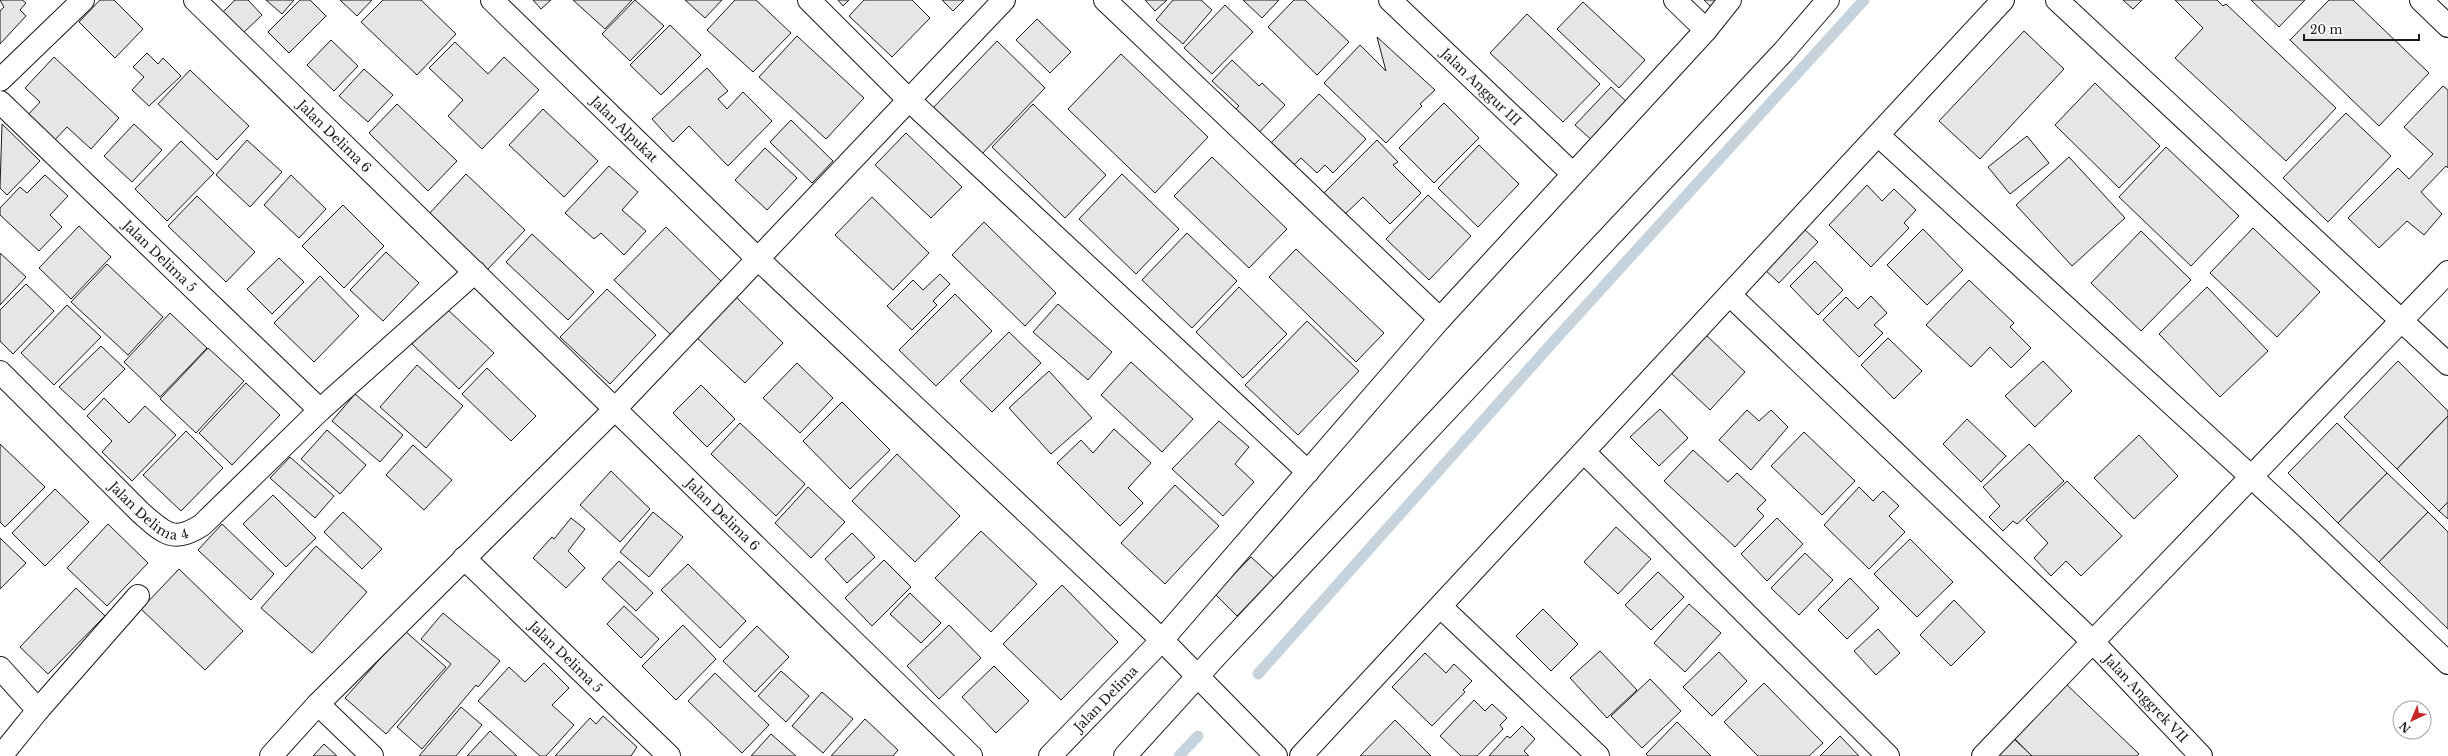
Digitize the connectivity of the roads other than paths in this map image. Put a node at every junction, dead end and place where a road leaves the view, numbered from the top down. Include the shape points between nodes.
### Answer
1 (84, 0) edge
2 (195, 0) edge
3 (492, 0) edge
4 (809, 0) edge
5 (1004, 0) edge
6 (1105, 0) edge
7 (1390, 0) edge
8 (1675, 0) edge
9 (1730, 0) edge
10 (1828, 0) edge
11 (2003, 0) edge
12 (2057, 0) edge
13 (2421, 0) edge
14 (2448, 26) edge
15 (1706, 30) junction
16 (0, 80) edge
17 (908, 99) junction
18 (0, 102) edge
19 (1878, 135) junction
20 (1573, 174) junction
21 (757, 258) junction
22 (476, 272) junction
23 (2448, 272) edge
24 (1731, 296) junction
25 (1440, 319) junction
26 (2401, 319) junction
27 (2448, 364) edge
28 (0, 372) edge
29 (616, 408) junction
30 (320, 410) junction
31 (1584, 452) junction
32 (1308, 472) junction
33 (2250, 476) junction
34 (464, 558) junction
35 (138, 596) dead end
36 (1441, 607) junction
37 (1162, 640) junction
38 (2092, 641) junction
39 (2448, 663) edge
40 (0, 668) edge
41 (1196, 677) junction
42 (318, 704) junction
43 (38, 710) junction
44 (2, 756) edge
45 (271, 756) edge
46 (372, 756) edge
47 (669, 756) edge
48 (971, 756) edge
49 (1050, 756) edge
50 (1125, 756) edge
51 (1276, 756) edge
52 (1301, 756) edge
53 (1598, 756) edge
54 (1888, 756) edge
55 (1983, 756) edge
56 (2201, 756) edge

1 - 16 street
2 - 22 street, Jalan Delima 6
3 - 21 street, Jalan Alpukat
4 - 17 street
5 - 17 street
6 - 25 street
7 - 20 street, Jalan Anggur III
8 - 15 street
9 - 15 street, Jalan Delima
10 - 41 street via 1784,51
11 - 19 street
12 - 26 street
13 - 14 street
15 - 20 street, Jalan Delima
17 - 21 street
17 - 32 street
18 - 30 street, Jalan Delima 5
19 - 24 street
19 - 33 street
20 - 25 street, Jalan Delima
21 - 29 street
21 - 37 street, Jalan Alpukat
22 - 29 street, Jalan Delima 6
22 - 30 street
23 - 26 street
24 - 31 street
24 - 38 street, Jalan Anggrek VII
25 - 32 street, Jalan Delima
26 - 27 street
26 - 33 street
28 - 30 street, Jalan Delima 4 via 140,512 156,526 173,535 187,535 202,525
29 - 34 street
29 - 48 street, Jalan Delima 6
31 - 36 street
31 - 54 street
32 - 37 street, Jalan Delima
33 - 38 street
33 - 39 street
34 - 42 street
34 - 47 street, Jalan Delima 5
35 - 43 street
36 - 52 street
36 - 53 street
37 - 41 street, Jalan Alpukat
37 - 49 street, Jalan Delima
38 - 55 street
38 - 56 street, Jalan Anggrek VII
40 - 43 street
41 - 50 street
41 - 51 street, Jalan Alpukat
42 - 45 street
42 - 46 street
43 - 44 street

